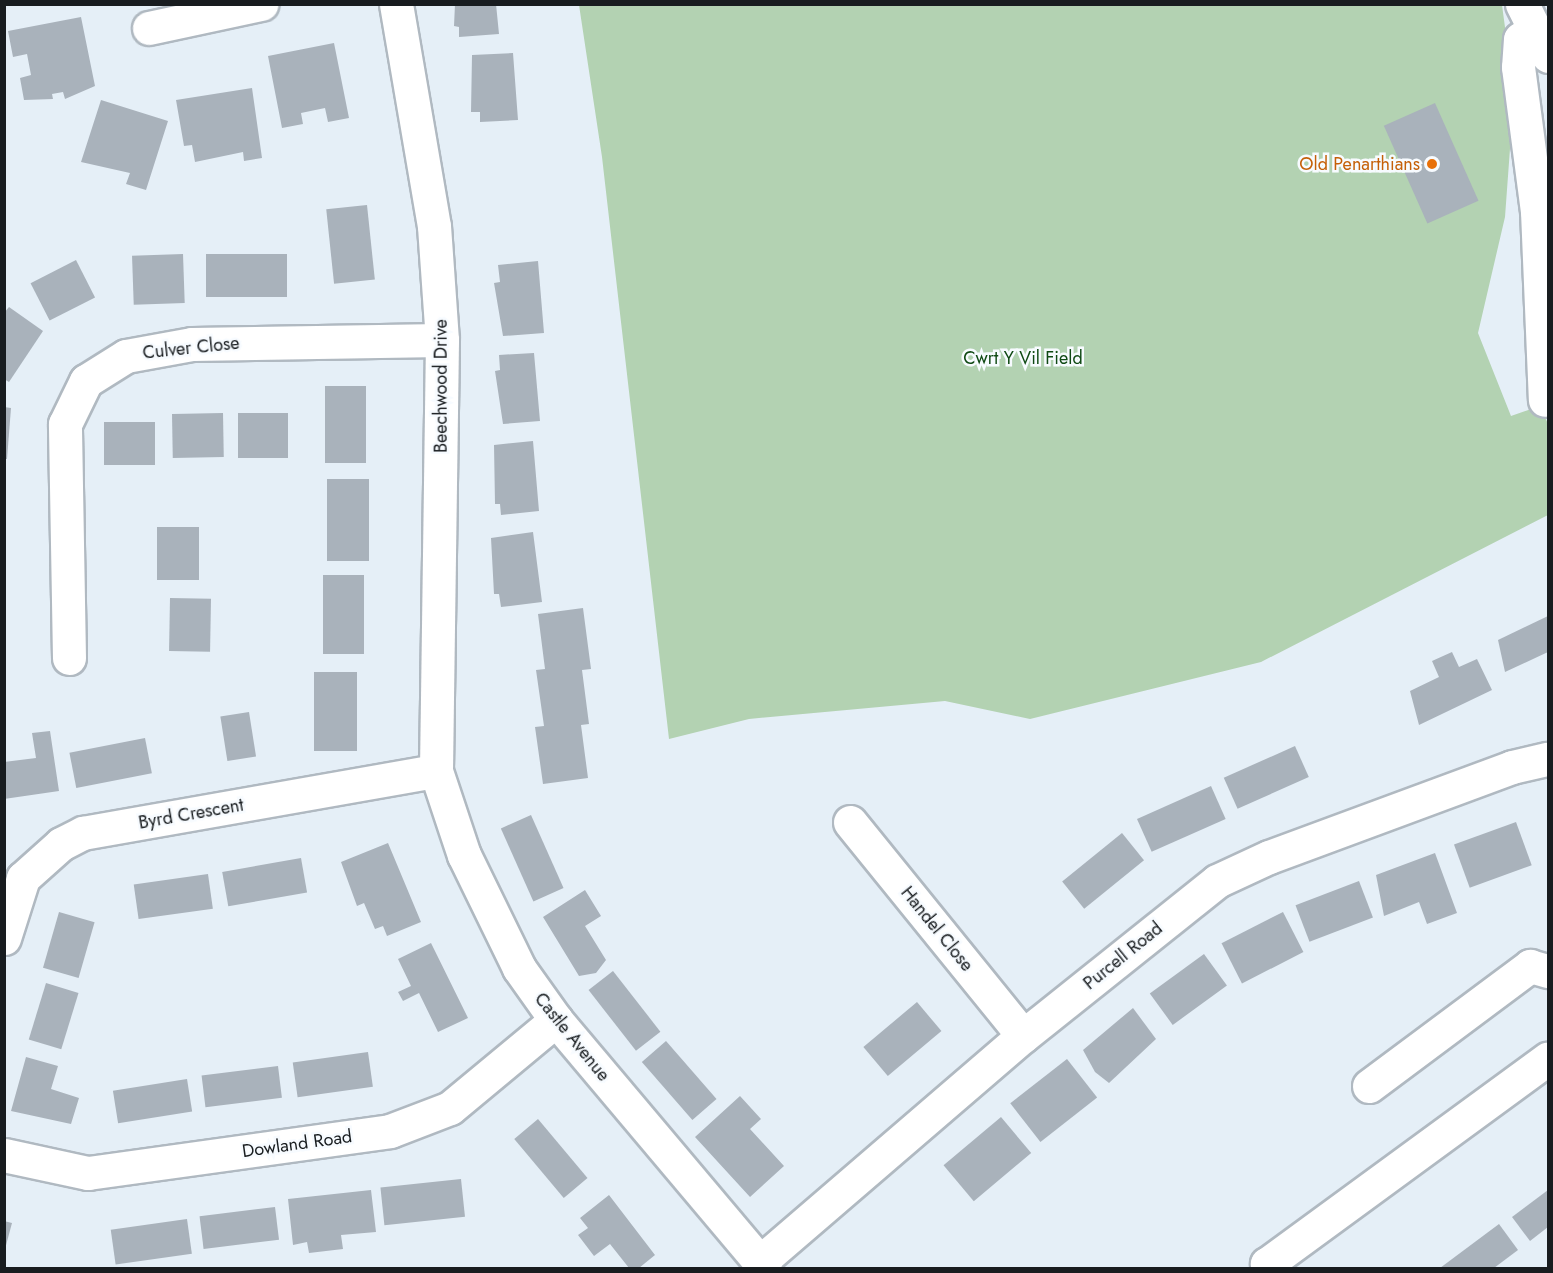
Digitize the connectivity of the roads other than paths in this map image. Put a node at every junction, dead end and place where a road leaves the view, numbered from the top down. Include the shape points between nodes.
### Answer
1 (261, 4) edge
2 (396, 4) edge
3 (149, 28) dead end
4 (1535, 30) edge
5 (442, 340) junction
6 (1545, 400) dead end
7 (69, 658) dead end
8 (1548, 759) edge
9 (436, 771) junction
10 (850, 822) dead end
11 (4, 938) edge
12 (1548, 971) edge
13 (556, 1020) junction
14 (1023, 1036) junction
15 (1548, 1058) edge
16 (1369, 1086) dead end
17 (4, 1155) edge
18 (763, 1265) edge
19 (1269, 1266) edge

1 - 3 street
2 - 5 street, Beechwood Drive via 434,226
4 - 6 street via 1520,39 1518,67 1537,211
5 - 7 street, Culver Close via 174,346 126,356 86,381 65,424
5 - 9 street, Beechwood Drive
8 - 14 street, Purcell Road via 1512,767 1232,873
9 - 11 street, Byrd Crescent via 83,833 61,844 23,878
9 - 13 street, Castle Avenue via 464,855 493,921 519,968
10 - 14 street, Handel Close
12 - 16 street via 1530,966
13 - 17 street, Dowland Road via 450,1108 390,1131 88,1173
13 - 18 street, Castle Avenue
14 - 18 street, Purcell Road
15 - 19 street

